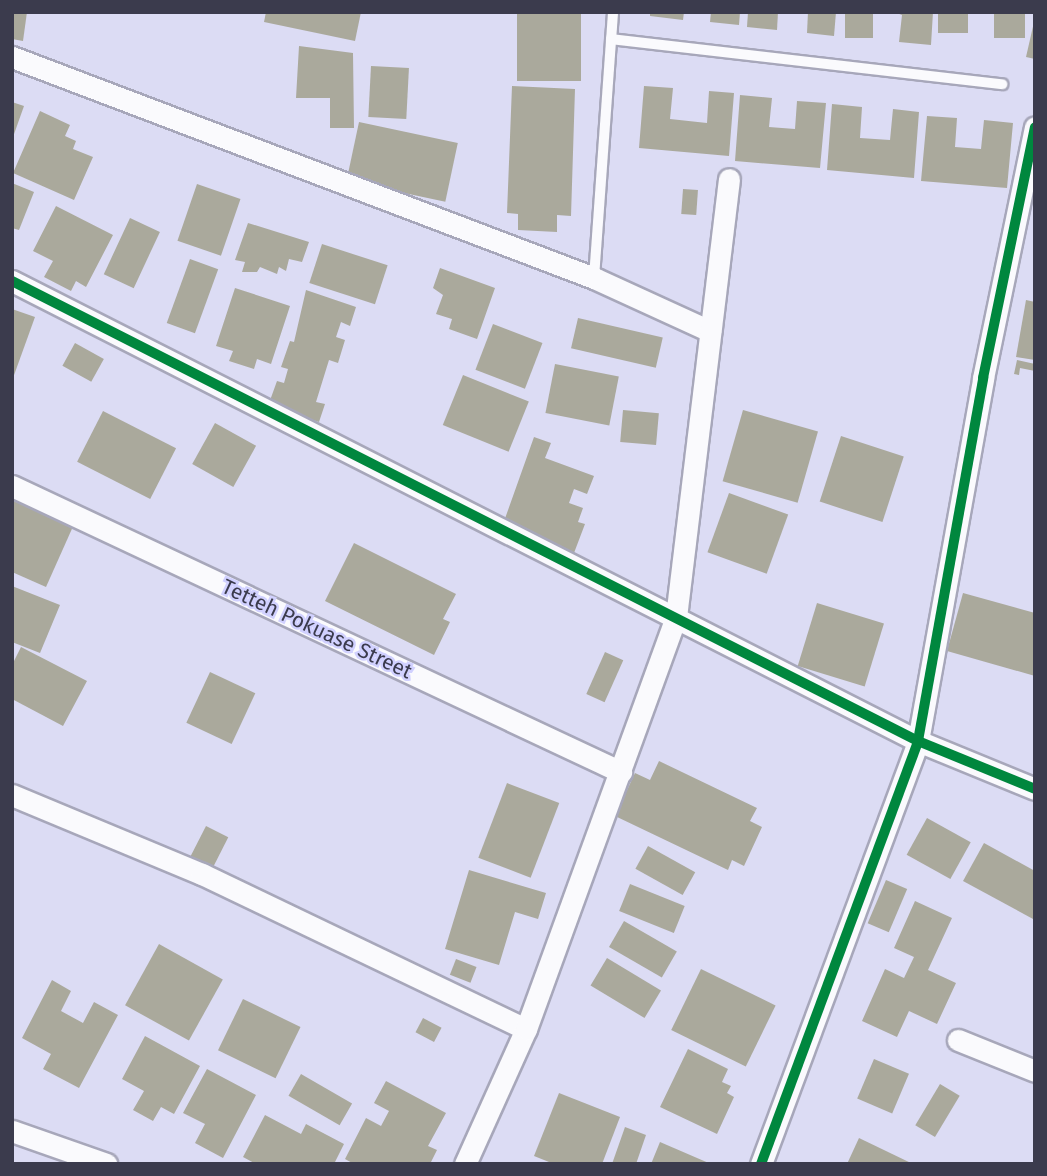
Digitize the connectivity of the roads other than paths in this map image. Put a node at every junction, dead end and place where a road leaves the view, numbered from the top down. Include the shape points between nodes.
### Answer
1 (613, 12) edge
2 (611, 39) junction
3 (12, 57) edge
4 (1002, 84) dead end
5 (1035, 127) edge
6 (729, 179) dead end
7 (594, 278) junction
8 (12, 281) edge
9 (710, 331) junction
10 (12, 486) edge
11 (676, 617) junction
12 (918, 741) junction
13 (621, 772) junction
14 (1035, 789) edge
15 (12, 795) edge
16 (526, 1029) junction
17 (958, 1040) dead end
18 (1035, 1071) edge
19 (12, 1131) edge
20 (106, 1164) edge
21 (465, 1164) edge
22 (761, 1164) edge

1 - 2 lane
2 - 4 lane
2 - 7 lane
3 - 7 street
5 - 12 street via 983,379
6 - 9 street
7 - 9 street
8 - 11 street
9 - 11 street
10 - 13 street, Tetteh Pokuase Street
11 - 12 street
11 - 13 street
12 - 14 street
12 - 22 street
13 - 16 street
15 - 16 street via 202,874
16 - 21 street
17 - 18 street
19 - 20 street

